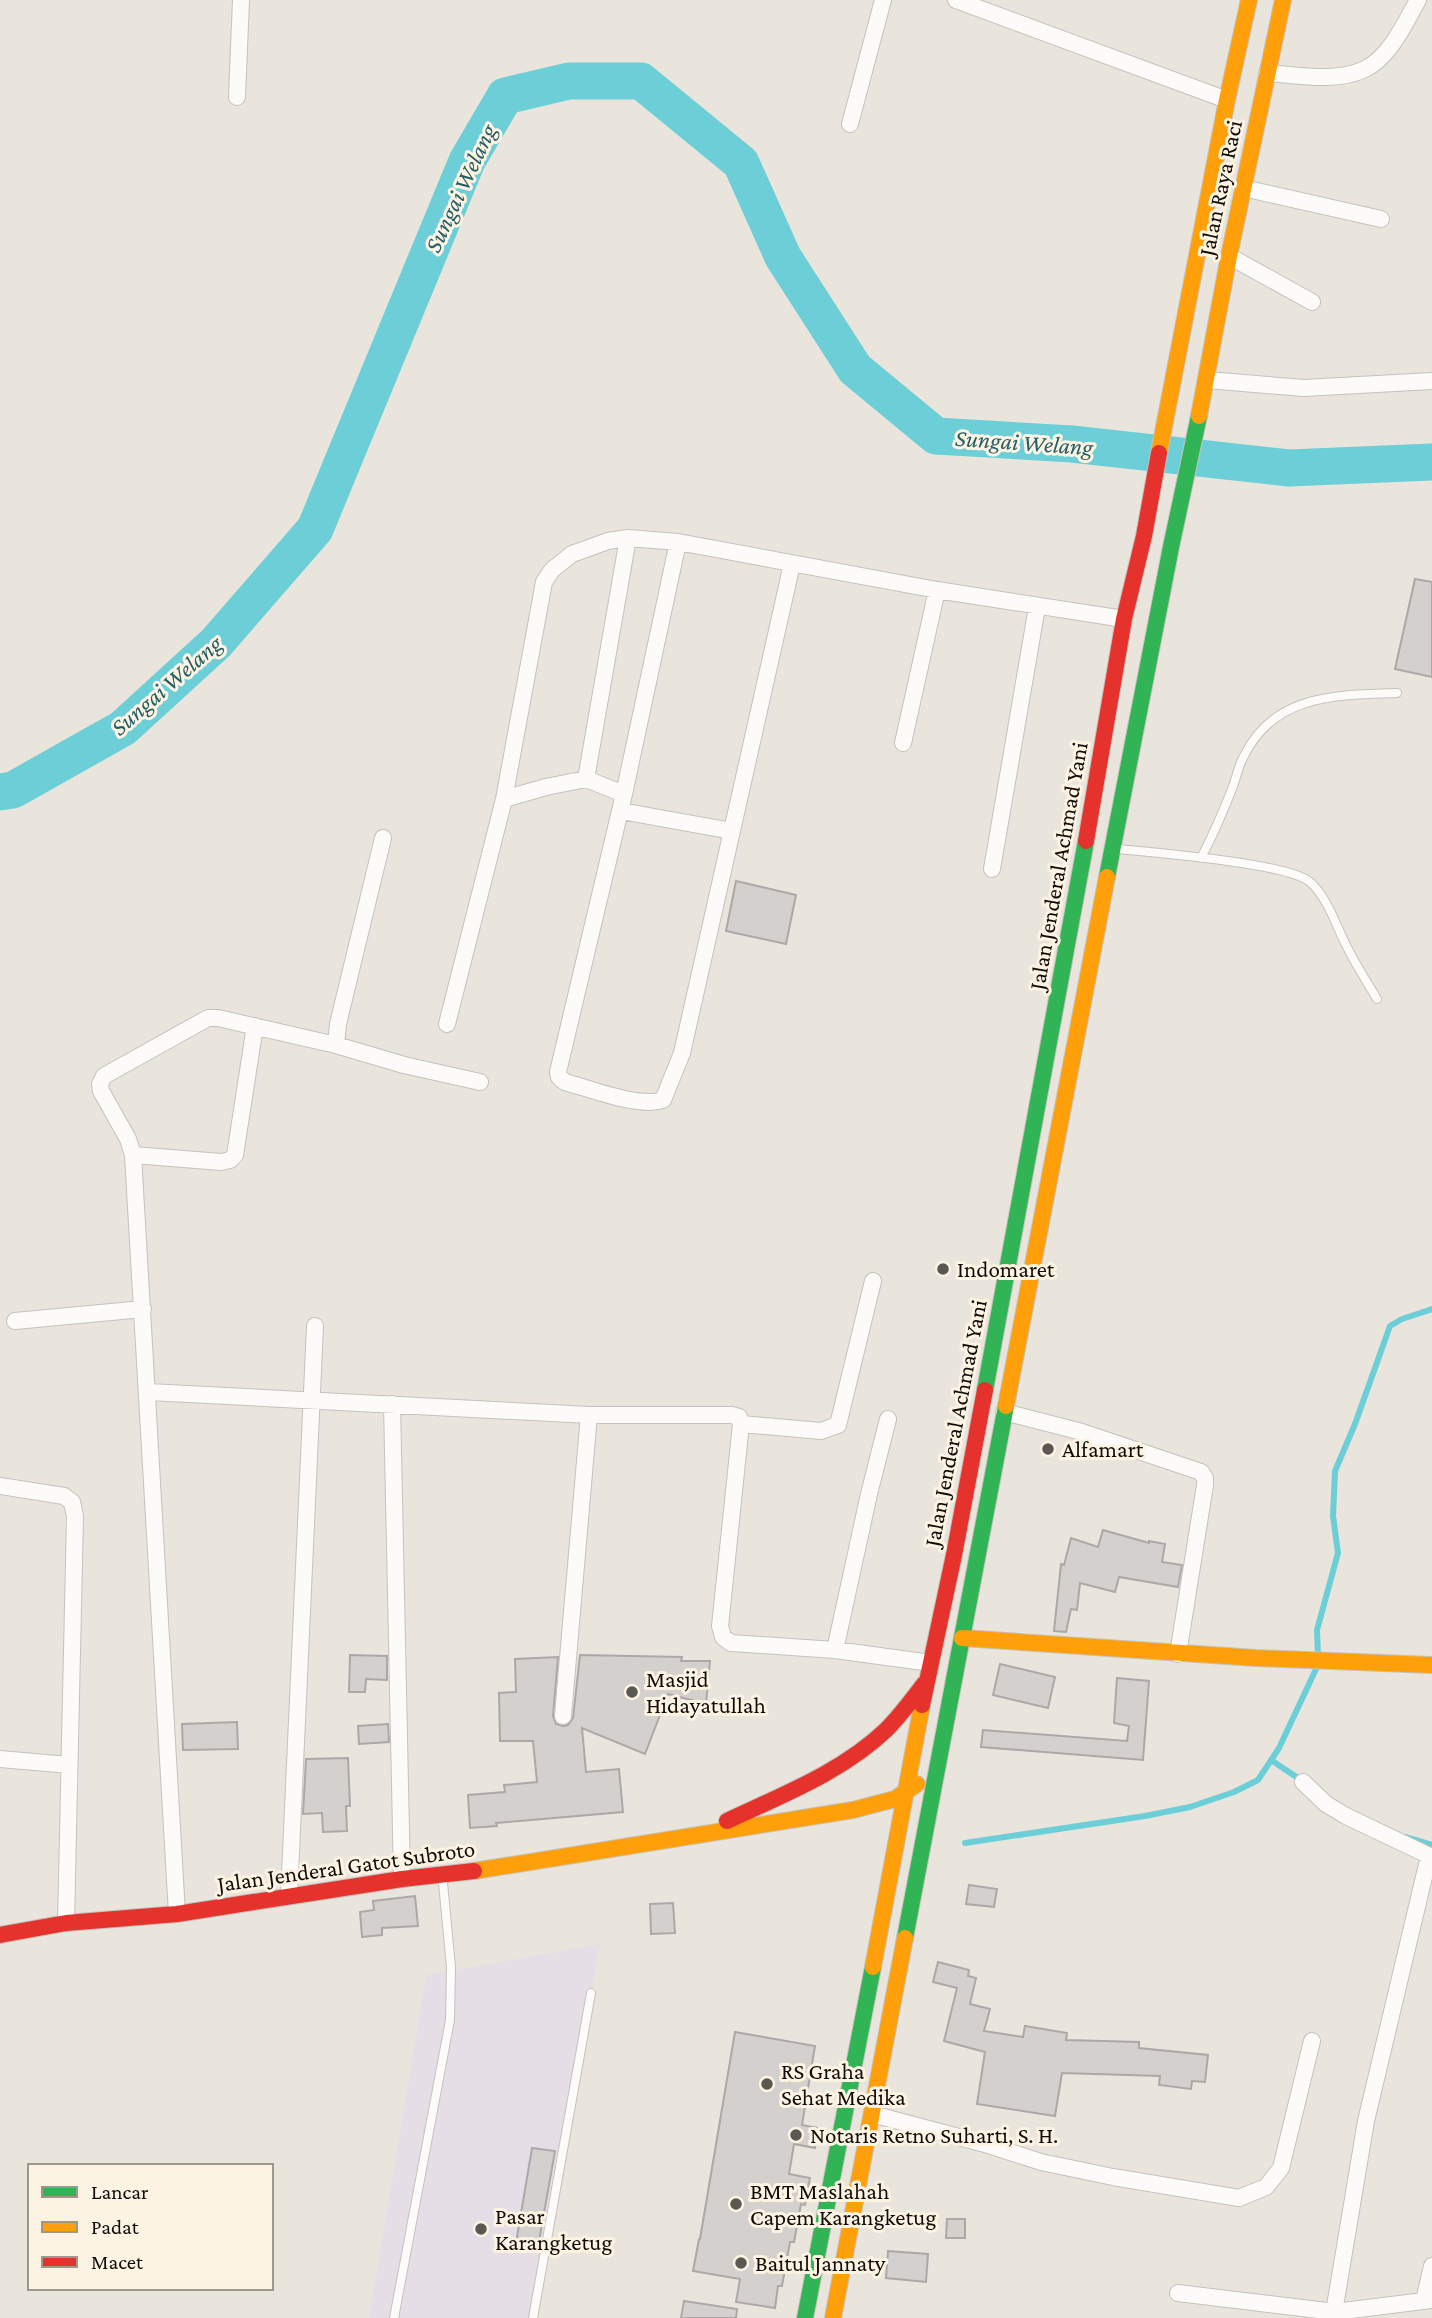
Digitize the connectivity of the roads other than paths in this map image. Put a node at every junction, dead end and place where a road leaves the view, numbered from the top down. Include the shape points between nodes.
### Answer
1 (241, 0) edge
2 (883, 0) edge
3 (956, 0) edge
4 (1250, 0) edge
5 (1283, 0) edge
6 (1418, 0) edge
7 (1267, 73) junction
8 (237, 97) dead end
9 (1227, 100) junction
10 (850, 124) dead end
11 (1243, 188) junction
12 (1381, 219) dead end
13 (1229, 256) junction
14 (1312, 302) dead end
15 (1432, 381) edge
16 (1205, 383) junction
17 (628, 538) junction
18 (678, 542) junction
19 (1171, 547) joint
20 (792, 565) junction
21 (937, 590) junction
22 (1037, 607) junction
23 (1124, 620) junction
24 (1397, 693) dead end
25 (903, 743) dead end
26 (586, 779) junction
27 (624, 794) junction
28 (504, 799) junction
29 (621, 811) junction
30 (733, 831) junction
31 (383, 838) dead end
32 (1099, 847) junction
33 (1201, 858) junction
34 (992, 869) dead end
35 (1377, 999) dead end
36 (447, 1024) dead end
37 (255, 1026) junction
38 (336, 1045) junction
39 (480, 1082) dead end
40 (134, 1155) junction
41 (873, 1280) dead end
42 (143, 1309) junction
43 (15, 1321) dead end
44 (315, 1326) dead end
45 (149, 1392) junction
46 (313, 1401) junction
47 (392, 1404) junction
48 (1004, 1412) junction
49 (589, 1415) junction
50 (888, 1419) dead end
51 (741, 1424) junction
52 (0, 1486) edge
53 (962, 1638) junction
54 (835, 1650) junction
55 (1178, 1654) junction
56 (931, 1663) junction
57 (1432, 1665) edge
58 (926, 1681) junction
59 (563, 1716) dead end
60 (941, 1749) junction
61 (0, 1759) edge
62 (69, 1765) junction
63 (1303, 1782) dead end
64 (907, 1794) junction
65 (698, 1834) junction
66 (1431, 1857) edge
67 (443, 1877) junction
68 (402, 1879) junction
69 (289, 1896) junction
70 (177, 1914) junction
71 (66, 1923) junction
72 (0, 1935) edge
73 (591, 1993) dead end
74 (1312, 2041) dead end
75 (872, 2114) junction
76 (1432, 2266) edge
77 (1178, 2293) dead end
78 (1428, 2300) edge
79 (1334, 2315) edge
80 (394, 2318) edge
81 (533, 2318) edge
82 (805, 2318) edge
83 (832, 2318) edge

1 - 8 street
2 - 10 street
3 - 9 street
4 - 9 main road, Jalan Jenderal Achmad Yani
5 - 7 main road, Jalan Raya Raci
6 - 7 street via 1382,55 1366,68 1338,76
7 - 11 main road, Jalan Raya Raci
9 - 23 main road, Jalan Jenderal Achmad Yani
11 - 12 street
11 - 13 main road, Jalan Raya Raci
13 - 14 street
13 - 16 main road, Jalan Raya Raci
15 - 16 street via 1304,388
16 - 19 main road, Jalan Raya Raci
17 - 18 street
17 - 26 street
17 - 28 street via 572,554 544,582
18 - 20 street
18 - 27 street
19 - 32 main road, Jalan Jenderal Achmad Yani
20 - 21 street
20 - 30 street
21 - 22 street
21 - 25 street
22 - 23 street
22 - 34 street
23 - 32 main road, Jalan Jenderal Achmad Yani
24 - 33 lane via 1320,699 1281,713 1262,728 1243,757
26 - 27 street
26 - 28 street
27 - 29 street
28 - 36 street
29 - 30 street
29 - 30 street via 558,1072 565,1082 635,1100 654,1102 666,1097 682,1053
31 - 38 street
32 - 33 lane
32 - 48 main road, Jalan Jenderal Achmad Yani
32 - 56 main road, Jalan Jenderal Achmad Yani
33 - 35 lane via 1308,880
37 - 38 street
37 - 40 street via 230,1160
37 - 40 street via 208,1018 101,1079 101,1091
38 - 39 street
40 - 42 street
41 - 51 street via 838,1424 821,1431
42 - 43 street
42 - 45 street
44 - 46 street
45 - 46 street
45 - 70 street
46 - 47 street
46 - 69 street
47 - 49 street
47 - 68 street
48 - 53 main road, Jalan Jenderal Achmad Yani
48 - 55 street via 1201,1472 1205,1485
49 - 51 street via 732,1415
49 - 59 street
50 - 54 street
51 - 54 street via 720,1626 723,1637 731,1643
52 - 62 street via 64,1496 72,1502
53 - 55 main road
53 - 60 main road, Jalan Jenderal Achmad Yani
54 - 56 street
55 - 57 main road
56 - 58 main road, Jalan Jenderal Achmad Yani
58 - 64 main road, Jalan Jenderal Achmad Yani
58 - 65 main road, Jalan Jenderal Gatot Subroto via 878,1737 828,1773
60 - 64 main road
60 - 75 main road, Jalan Jenderal Achmad Yani
61 - 62 street
62 - 71 street
63 - 66 street via 1346,1816
64 - 65 main road, Jalan Jenderal Gatot Subroto via 853,1810
64 - 82 main road, Jalan Jenderal Achmad Yani
65 - 67 main road, Jalan Jenderal Gatot Subroto
66 - 79 street via 1366,2121
67 - 68 main road, Jalan Jenderal Gatot Subroto
67 - 80 lane via 451,1967 450,2020
68 - 69 main road, Jalan Jenderal Gatot Subroto
69 - 70 main road, Jalan Jenderal Gatot Subroto
70 - 71 main road, Jalan Jenderal Gatot Subroto
71 - 72 main road, Jalan Jenderal Gatot Subroto
73 - 81 lane
74 - 75 street via 1281,2168 1266,2188 1239,2198 1041,2162
75 - 83 main road, Jalan Jenderal Achmad Yani
76 - 78 street
77 - 79 street
78 - 79 street

